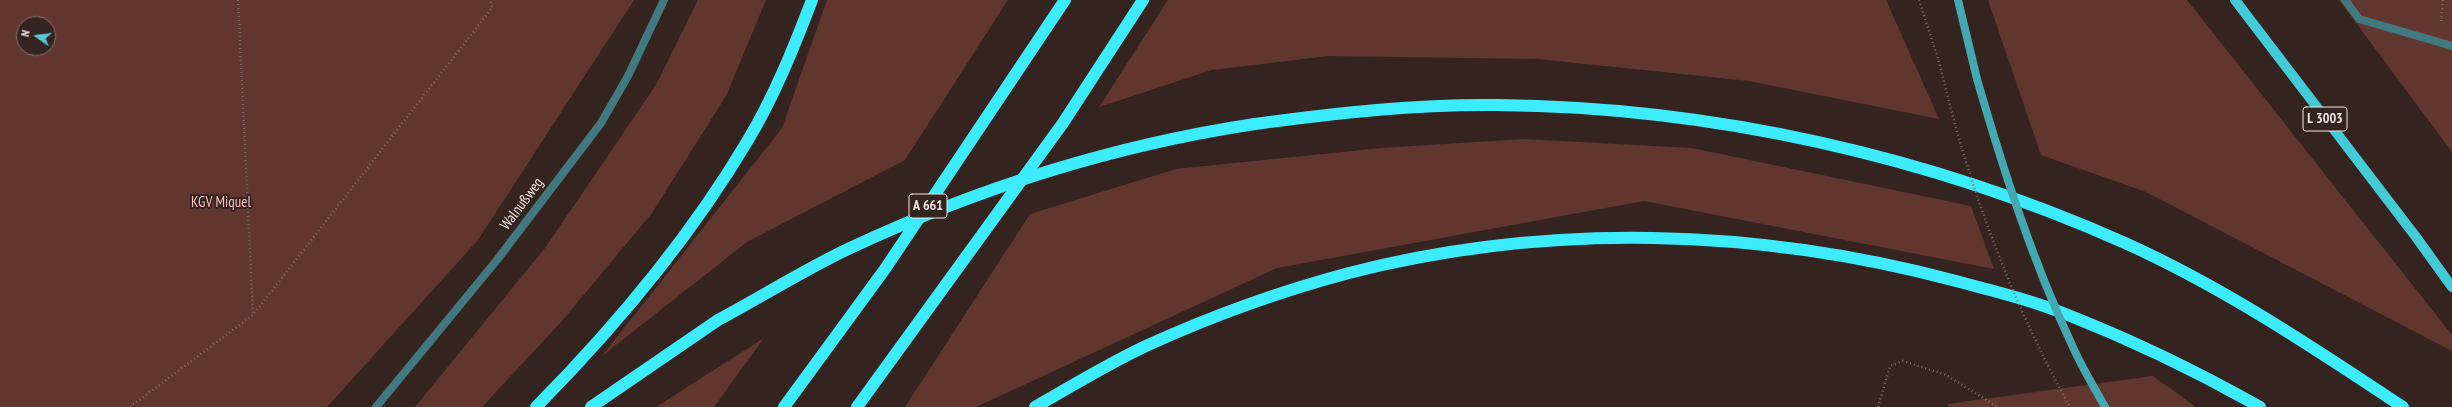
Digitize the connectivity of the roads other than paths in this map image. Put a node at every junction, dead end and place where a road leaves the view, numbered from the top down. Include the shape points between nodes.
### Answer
1 (664, 0) edge
2 (812, 0) edge
3 (1065, 0) edge
4 (1143, 0) edge
5 (1958, 0) edge
6 (2235, 0) edge
7 (2345, 0) edge
8 (2452, 46) edge
9 (2452, 287) edge
10 (376, 407) edge
11 (536, 407) edge
12 (591, 407) edge
13 (784, 407) edge
14 (857, 407) edge
15 (1035, 407) edge
16 (2105, 407) edge
17 (2260, 407) edge
18 (2403, 407) edge

1 - 10 lane, Walnußweg via 628,76 601,123 497,260
2 - 11 highway via 782,73 748,140 691,227 601,340
3 - 13 highway, A 661 via 885,269
4 - 14 highway via 1062,123
5 - 16 main road, bridge via 2002,165 2030,244 2072,346
6 - 9 main road, L 3003
7 - 8 lane via 2359,19
12 - 18 highway, bridge via 718,320 846,250 909,222 1049,171 1208,131 1255,124 1404,107 1497,105 1562,107 1699,121 1768,132 1837,146 2016,198 2126,244 2198,279 2300,338
15 - 17 highway via 1149,345 1271,297 1349,273 1437,255 1529,242 1669,237 1810,250 1897,266 2014,297 2065,314 2154,353 2210,379

